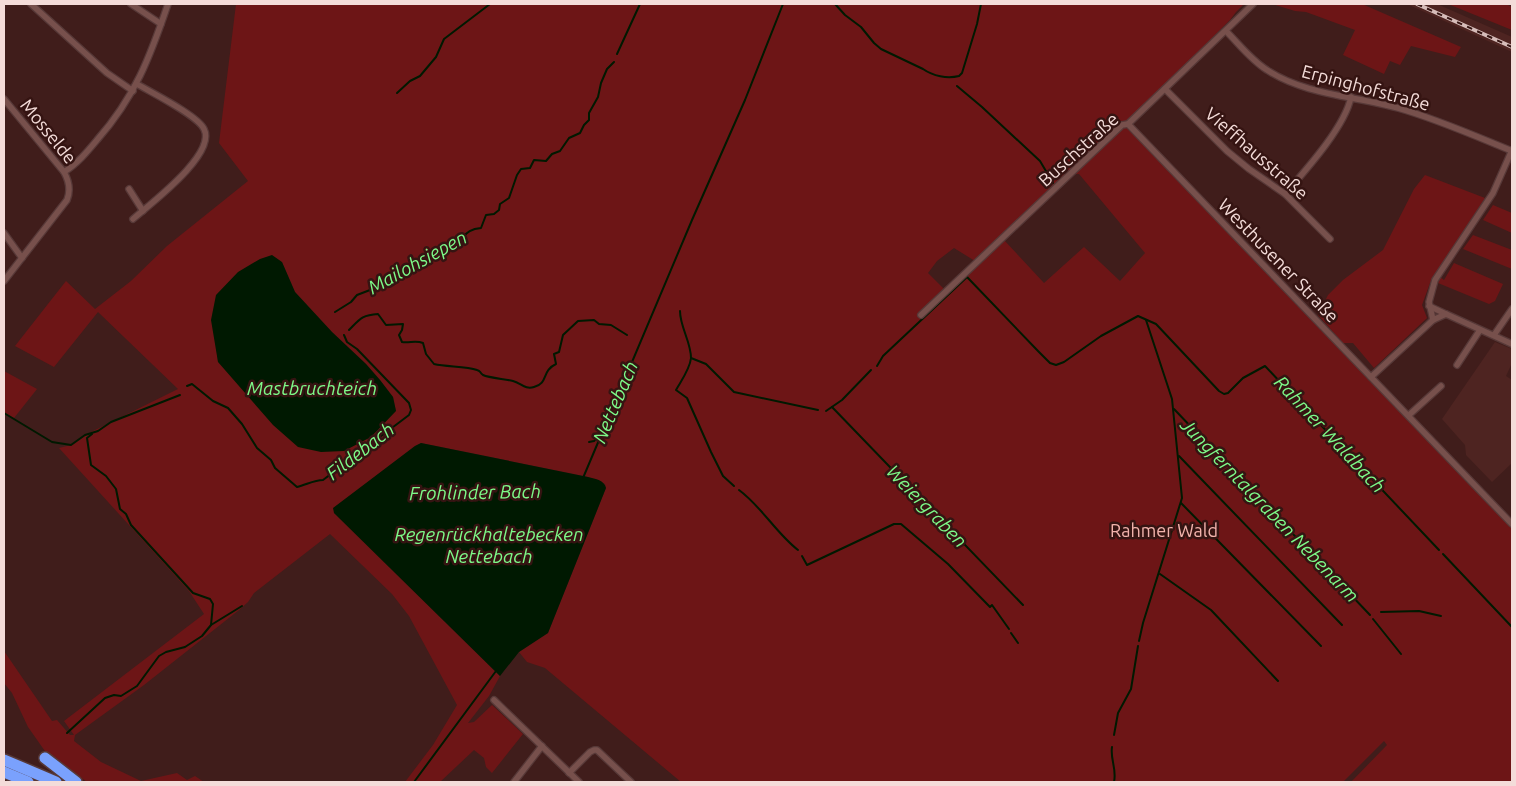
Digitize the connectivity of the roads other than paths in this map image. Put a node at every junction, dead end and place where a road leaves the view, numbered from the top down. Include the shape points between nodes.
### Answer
1 (31, 4) edge
2 (131, 4) edge
3 (168, 4) edge
4 (1253, 4) edge
5 (161, 24) junction
6 (1226, 31) junction
7 (137, 84) junction
8 (1165, 89) junction
9 (133, 91) junction
10 (1351, 97) junction
11 (4, 99) edge
12 (1128, 124) junction
13 (1512, 151) edge
14 (64, 172) junction
15 (129, 188) dead end
16 (1285, 194) junction
17 (143, 211) junction
18 (133, 219) dead end
19 (4, 233) edge
20 (1330, 239) dead end
21 (22, 258) junction
22 (4, 281) edge
23 (1429, 306) junction
24 (1512, 308) edge
25 (1446, 314) junction
26 (921, 315) dead end
27 (1433, 320) junction
28 (1480, 330) junction
29 (1494, 336) junction
30 (1512, 344) edge
31 (1457, 365) dead end
32 (1371, 377) junction
33 (1441, 386) dead end
34 (1409, 415) junction
35 (1512, 524) edge
36 (494, 700) dead end
37 (542, 746) junction
38 (45, 758) dead end
39 (4, 760) edge
40 (4, 772) edge
41 (569, 773) junction
42 (28, 782) edge
43 (56, 782) edge
44 (76, 782) edge
45 (514, 782) edge
46 (579, 782) edge
47 (631, 782) edge

1 - 9 street via 107,73
2 - 5 street
3 - 5 street
4 - 6 street, Buschstraße
5 - 7 street
6 - 8 street, Buschstraße
6 - 10 street, Erpinghofstraße via 1273,74 1309,88
7 - 9 street
7 - 17 street via 189,115 204,129 206,139 194,163
8 - 12 street, Buschstraße
8 - 16 street, Vieffhausstraße via 1239,162
9 - 14 street via 103,134
10 - 13 street, Erpinghofstraße via 1410,112
10 - 16 street via 1324,146
11 - 14 street, Mosselde
12 - 26 street, Buschstraße via 1122,125
12 - 32 street, Westhusener Straße
13 - 23 street via 1493,194 1435,280
14 - 21 street, Mosselde via 69,187 67,200
15 - 17 street
16 - 20 street, Vieffhausstraße
17 - 18 street
19 - 21 street
21 - 22 street, Mosselde
23 - 25 street
23 - 27 street
24 - 29 street
25 - 27 street
25 - 28 street
27 - 32 street
28 - 29 street
28 - 31 street
29 - 30 street
32 - 34 street, Westhusener Straße
33 - 34 street
34 - 35 street, Westhusener Straße
36 - 37 street
37 - 41 street
37 - 45 street
38 - 44 highway
39 - 43 highway
40 - 42 highway
41 - 46 street
41 - 47 street via 590,752 597,750

